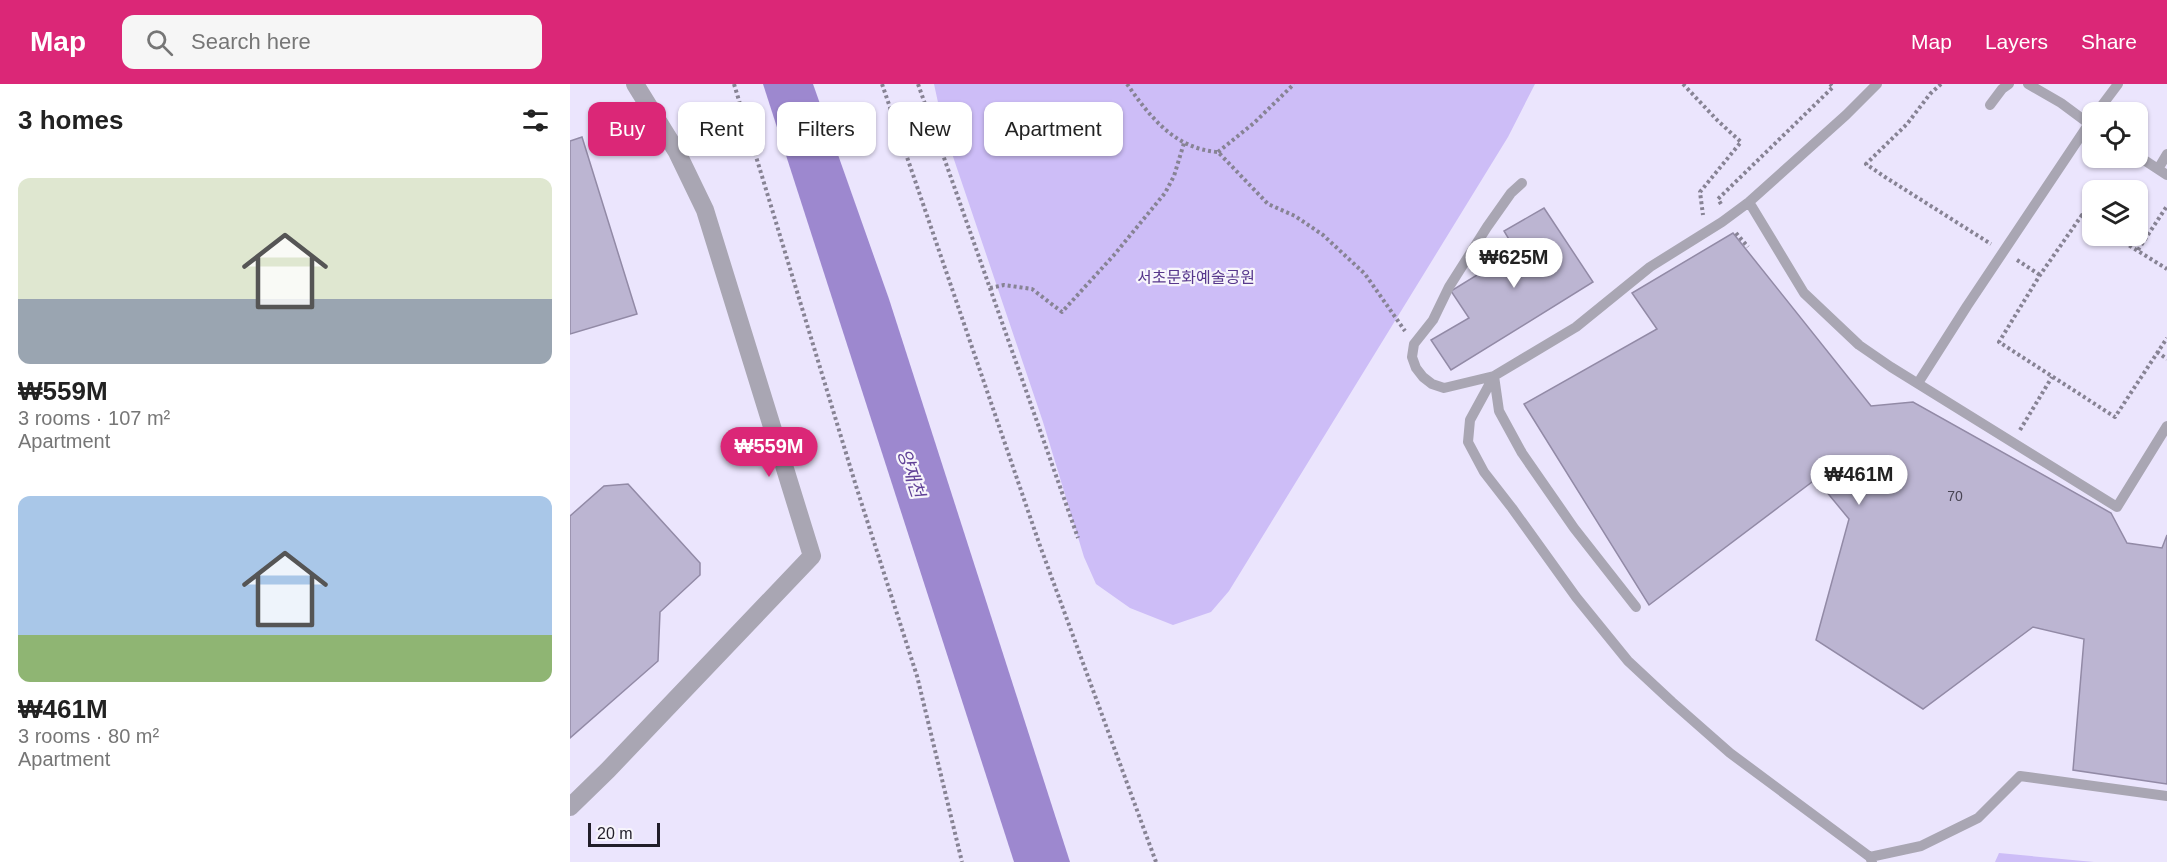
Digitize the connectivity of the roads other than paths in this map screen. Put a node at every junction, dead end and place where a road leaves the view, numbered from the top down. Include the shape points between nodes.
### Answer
1 (636, 84) edge
2 (1877, 84) edge
3 (2009, 84) edge
4 (2028, 84) edge
5 (2118, 84) edge
6 (2104, 102) edge
7 (1990, 105) dead end
8 (2082, 117) edge
9 (2082, 136) edge
10 (2167, 153) edge
11 (2148, 163) edge
12 (2162, 172) edge
13 (1522, 183) dead end
14 (1749, 202) junction
15 (1494, 376) junction
16 (1918, 383) junction
17 (2167, 426) edge
18 (1636, 607) dead end
19 (2167, 796) edge
20 (570, 807) edge
21 (1871, 860) edge

1 - 20 street via 677,152 705,210 812,556
2 - 14 lane
3 - 7 lane
4 - 8 lane
5 - 6 lane
9 - 16 lane
10 - 12 lane
11 - 12 lane
13 - 15 lane via 1487,227 1449,287 1433,320 1414,344 1412,357 1423,377 1444,388
14 - 15 lane via 1650,267 1576,327
14 - 16 lane via 1804,293 1859,345
15 - 18 lane via 1499,411 1522,453
15 - 21 lane via 1470,420 1468,442 1484,472 1576,597 1628,662 1672,702 1730,753
16 - 17 lane via 2117,507
19 - 21 lane via 2020,776 1978,818 1921,846

